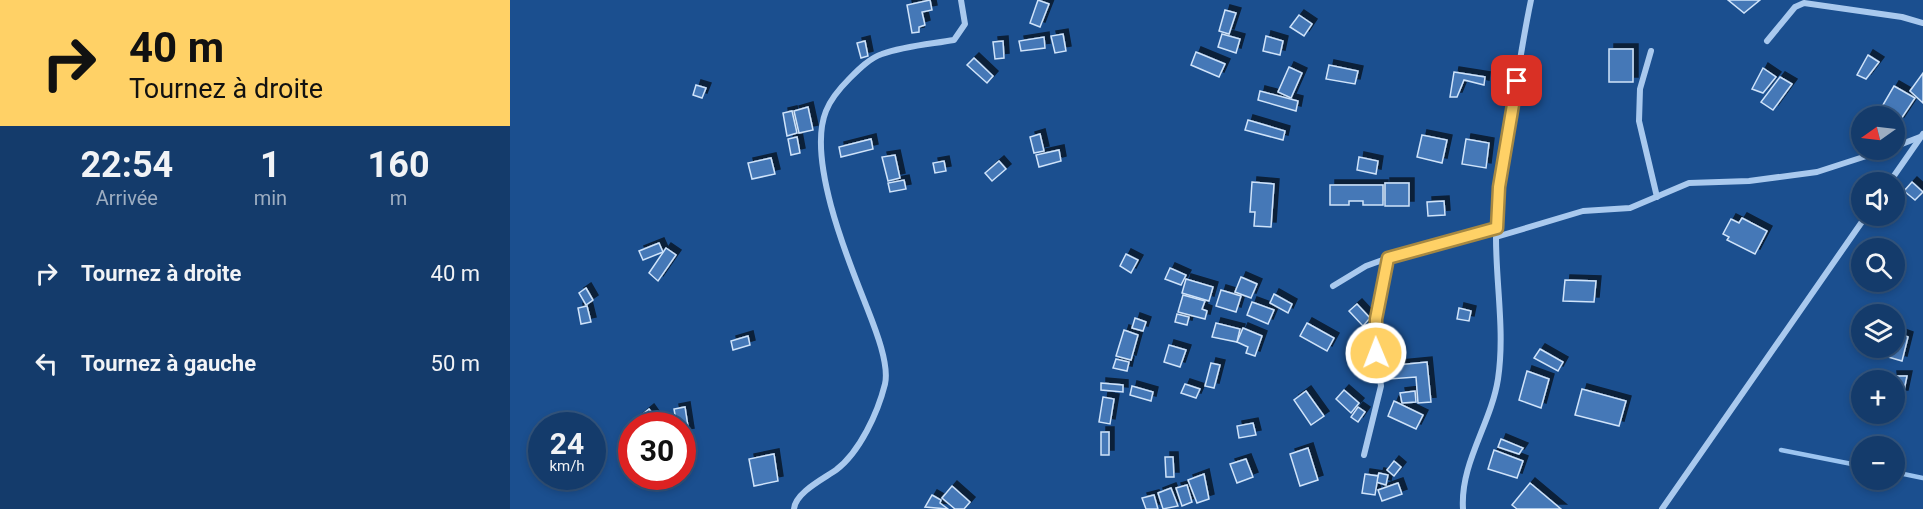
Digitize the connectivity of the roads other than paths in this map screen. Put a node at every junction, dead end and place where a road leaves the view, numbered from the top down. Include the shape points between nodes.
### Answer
1 (961, 0) edge
2 (1531, 0) edge
3 (1923, 22) edge
4 (1767, 41) dead end
5 (1651, 51) dead end
6 (1922, 135) edge
7 (1905, 142) edge
8 (1854, 160) edge
9 (1897, 172) edge
10 (1657, 197) junction
11 (1859, 226) edge
12 (1497, 228) junction
13 (1496, 237) junction
14 (1388, 258) junction
15 (1333, 286) dead end
16 (1364, 455) dead end
17 (794, 509) edge
18 (1463, 509) edge
19 (1662, 509) edge

1 - 17 street via 965,24 954,40 882,54 861,66 835,94 825,112 821,131 824,175 833,213 874,327 885,382 865,432 844,464 805,492
2 - 12 street via 1499,187
3 - 4 street via 1804,3 1795,7
5 - 10 street via 1641,88 1639,121
6 - 7 street
6 - 9 street
8 - 10 street via 1817,172 1689,183
10 - 13 street via 1630,208 1583,211 1554,218
11 - 19 street
12 - 13 street
12 - 14 street
13 - 18 street via 1501,342 1498,380 1487,423 1467,470
14 - 15 street
14 - 16 street via 1374,336 1381,387

